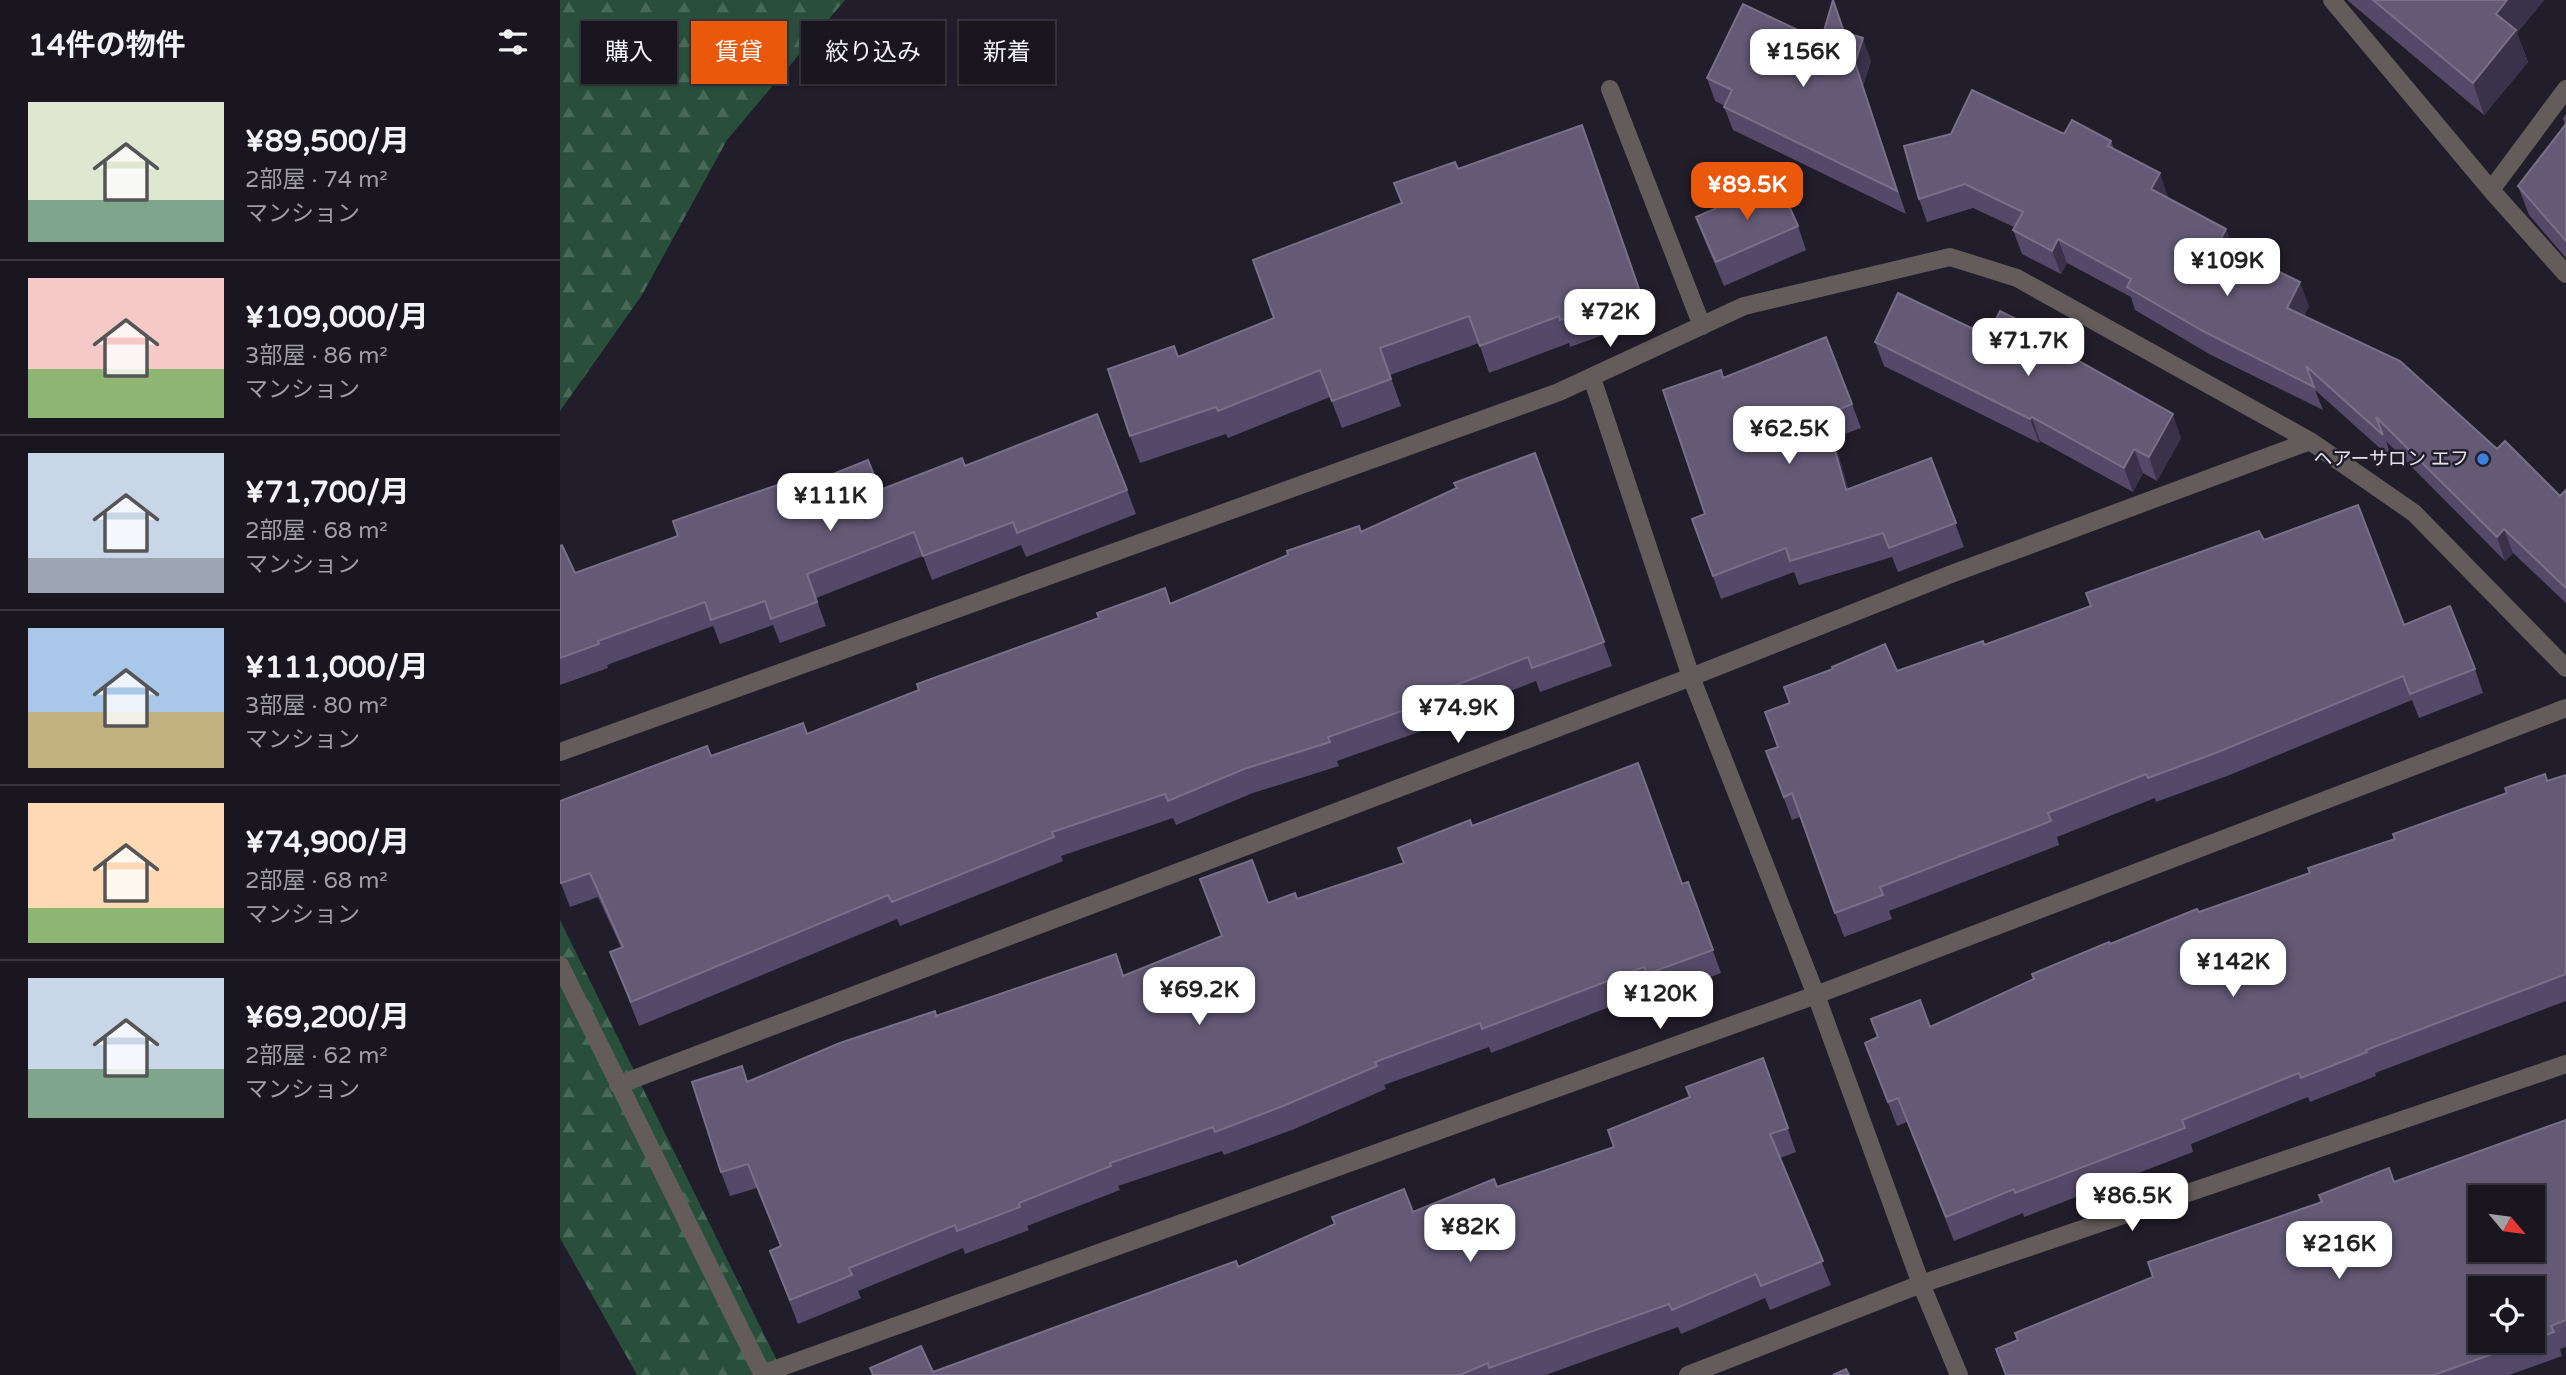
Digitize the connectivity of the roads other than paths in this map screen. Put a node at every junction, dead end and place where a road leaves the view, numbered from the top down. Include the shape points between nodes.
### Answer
1 (2332, 0) edge
2 (1610, 89) dead end
3 (2566, 89) edge
4 (2491, 190) junction
5 (2566, 274) edge
6 (1702, 326) junction
7 (1592, 378) junction
8 (2310, 441) junction
9 (2566, 668) edge
10 (1691, 677) junction
11 (2566, 708) edge
12 (560, 752) edge
13 (560, 965) edge
14 (1816, 995) junction
15 (2566, 1064) edge
16 (618, 1085) junction
17 (1922, 1284) junction
18 (763, 1374) edge
19 (1688, 1375) edge
20 (1959, 1375) edge

1 - 4 street
2 - 6 street
3 - 4 street
4 - 5 street
6 - 7 street
6 - 8 street via 1744,306 1950,257 2017,278
7 - 10 street
7 - 12 street
8 - 9 street via 2414,513
8 - 10 street
10 - 14 street
10 - 16 street
11 - 14 street
13 - 16 street
14 - 17 street
14 - 18 street
15 - 17 street
16 - 18 street
17 - 19 street
17 - 20 street

